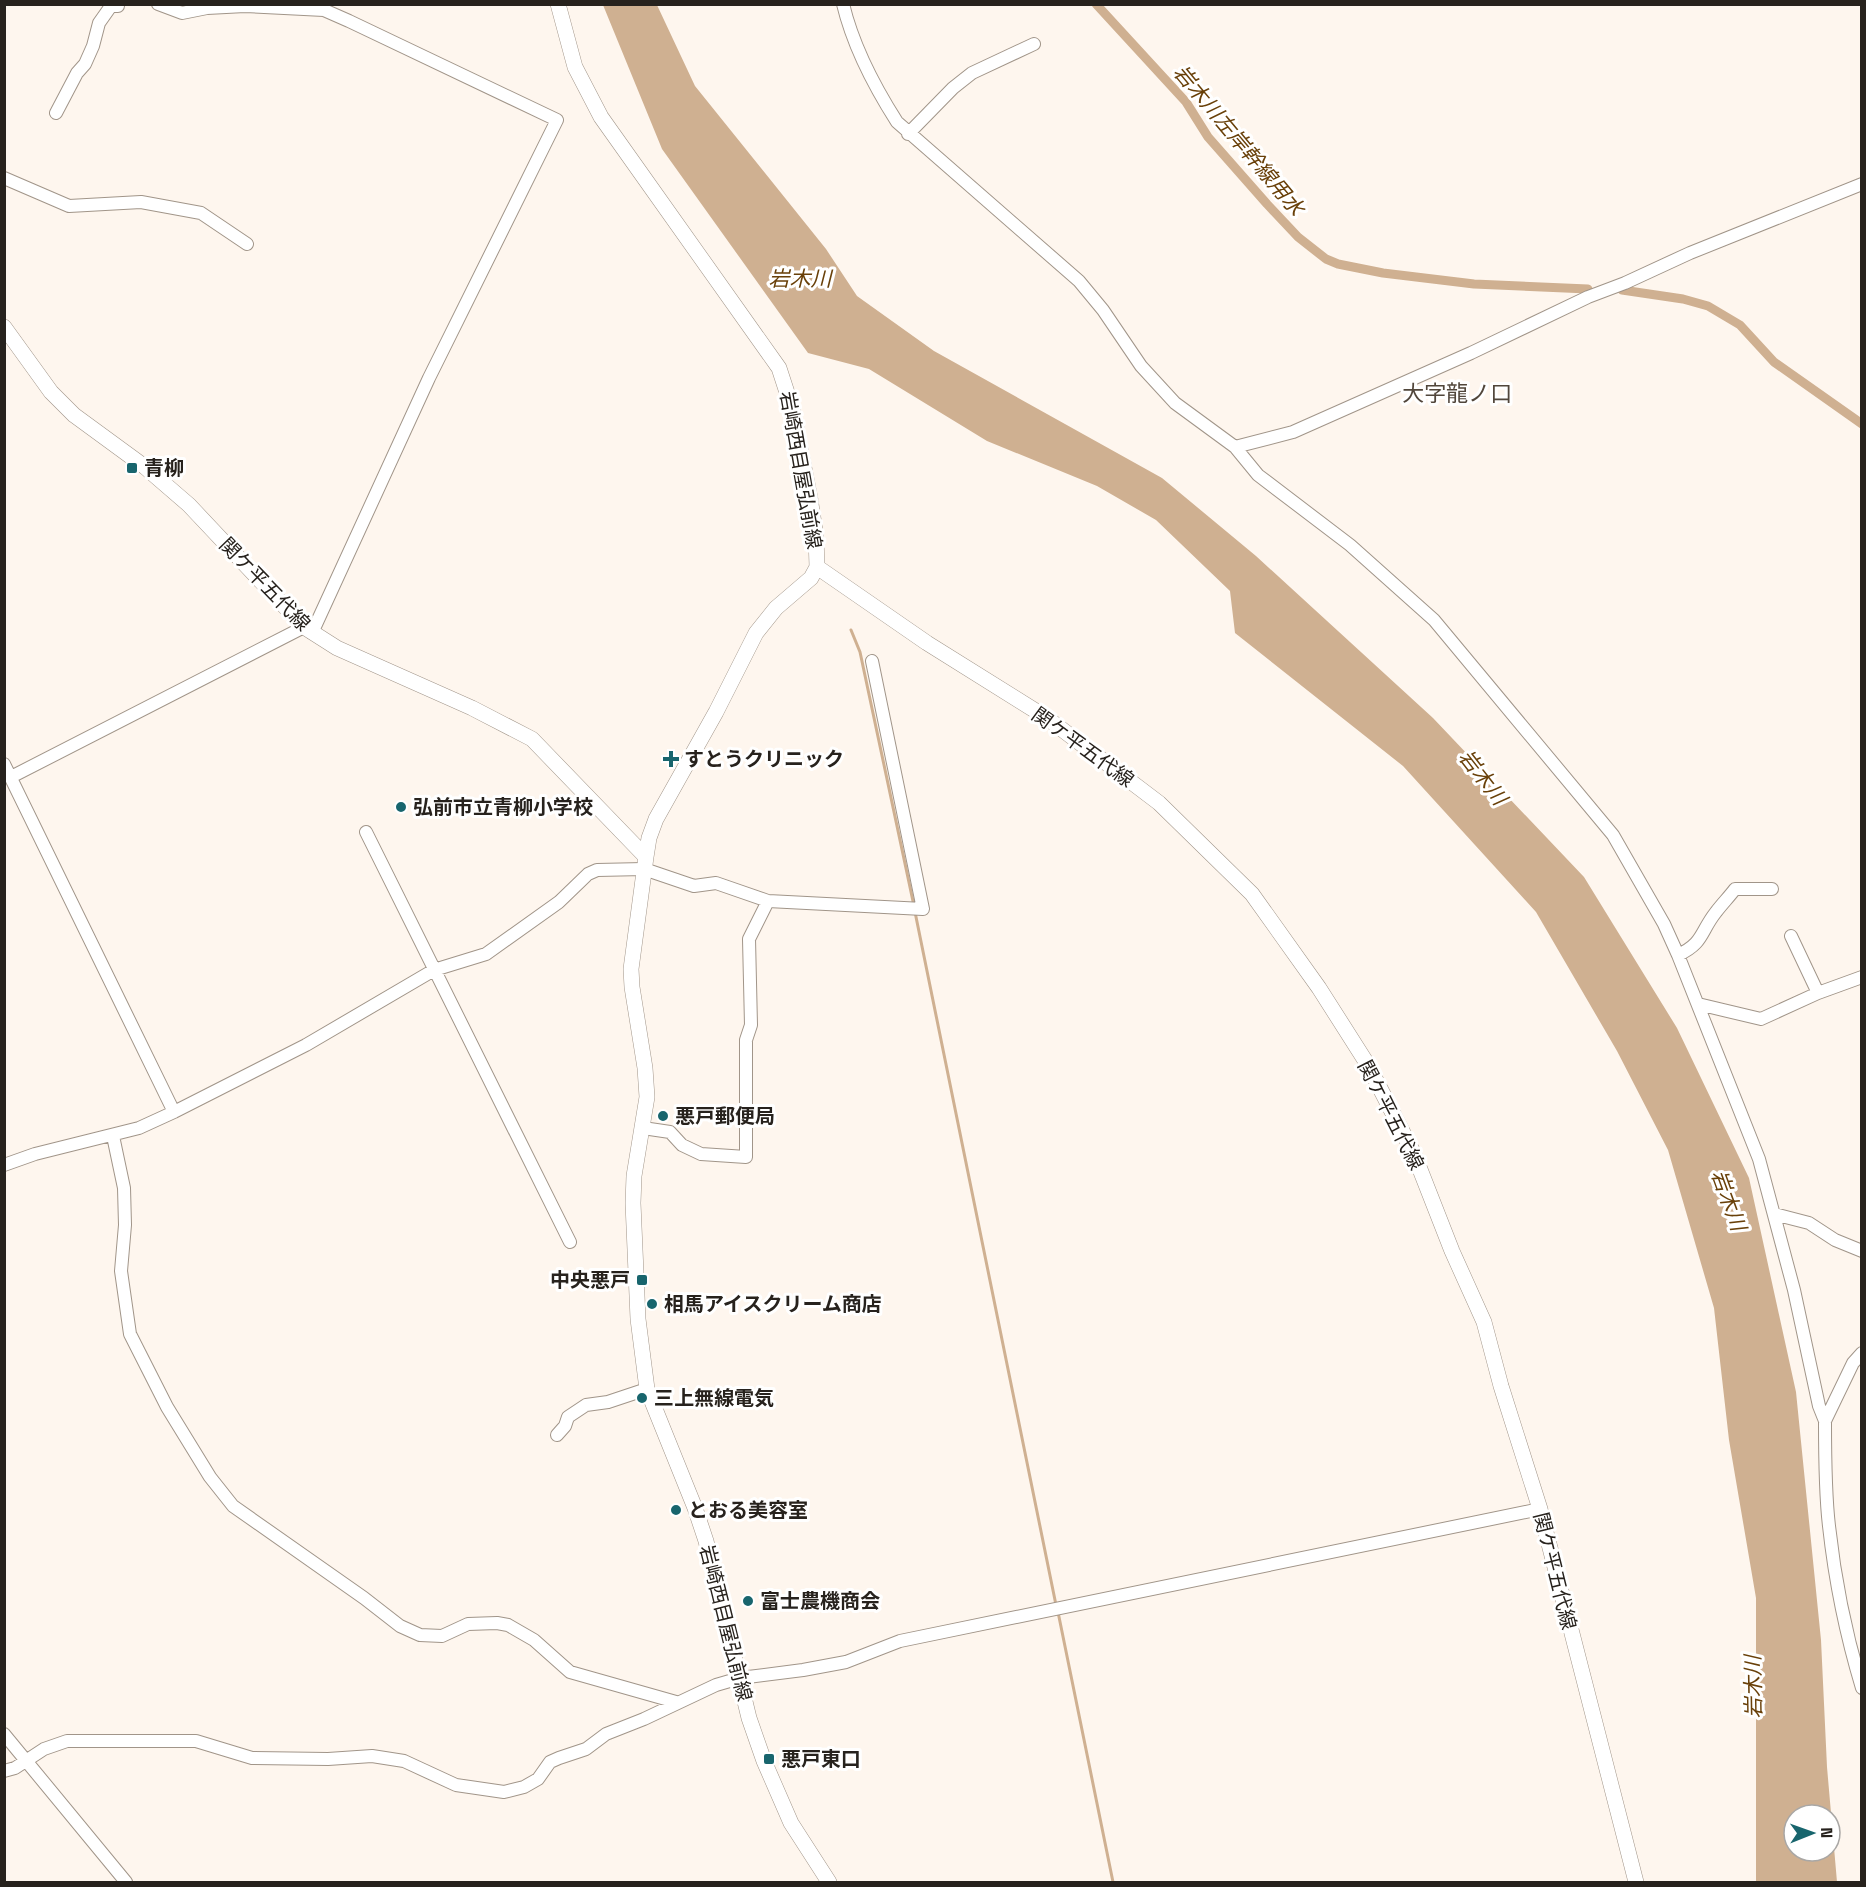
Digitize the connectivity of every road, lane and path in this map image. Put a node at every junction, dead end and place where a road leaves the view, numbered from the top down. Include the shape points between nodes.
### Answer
1 (118, 4) edge
2 (158, 4) edge
3 (558, 4) edge
4 (843, 4) edge
5 (1034, 44) dead end
6 (56, 113) dead end
7 (908, 134) junction
8 (4, 178) edge
9 (1862, 184) edge
10 (247, 244) dead end
11 (4, 327) edge
12 (1235, 447) junction
13 (817, 567) junction
14 (308, 630) junction
15 (872, 661) dead end
16 (4, 764) edge
17 (11, 777) junction
18 (366, 832) dead end
19 (645, 863) junction
20 (1772, 889) dead end
21 (768, 901) junction
22 (1791, 936) dead end
23 (1678, 955) junction
24 (434, 970) junction
25 (1862, 977) edge
26 (1818, 993) junction
27 (1698, 1004) junction
28 (174, 1112) junction
29 (643, 1128) junction
30 (113, 1136) junction
31 (4, 1166) edge
32 (1774, 1214) junction
33 (570, 1242) dead end
34 (1862, 1251) edge
35 (1862, 1353) edge
36 (647, 1389) junction
37 (1824, 1421) junction
38 (557, 1436) dead end
39 (1540, 1509) junction
40 (740, 1678) junction
41 (1862, 1688) edge
42 (676, 1702) junction
43 (4, 1734) edge
44 (27, 1761) junction
45 (4, 1771) edge
46 (126, 1882) edge
47 (829, 1882) edge
48 (1636, 1882) edge

1 - 6 street via 111,6 99,23 85,64
2 - 14 street via 182,13 245,6 324,10 556,120
3 - 13 main road, 岩崎西目屋弘前線 via 575,67 601,117 779,368 789,394 801,455 816,536
4 - 7 street via 876,90
5 - 7 street via 972,73
7 - 12 street via 1079,281 1140,366 1175,403
8 - 10 street via 69,206 141,202 201,213
9 - 12 street via 1588,297 1293,432
11 - 14 main road, 関ケ平五代線 via 51,392 74,415 189,505
12 - 23 street via 1258,475 1350,545 1434,620 1613,835
13 - 19 main road, 岩崎西目屋弘前線 via 811,578 776,608 756,633 656,819
13 - 39 main road, 関ケ平五代線 via 927,643 1047,718 1160,803 1252,894 1362,1056 1414,1154 1484,1322
14 - 17 street
14 - 19 main road, 関ケ平五代線 via 337,648 532,739
15 - 21 street via 923,909
16 - 17 street
17 - 28 street
18 - 24 street
19 - 21 street via 694,886 716,883
19 - 24 street via 588,874 560,902 486,954
19 - 29 main road, 岩崎西目屋弘前線 via 631,969 647,1084
20 - 23 street via 1735,889 1693,948
21 - 29 street via 749,939 751,1025 746,1040 746,1157 701,1154 682,1145 670,1132
22 - 26 street
23 - 27 street
24 - 28 street via 306,1045
24 - 33 street
25 - 26 street
26 - 27 street via 1761,1018
27 - 32 street via 1759,1159
28 - 30 street
29 - 36 main road, 岩崎西目屋弘前線 via 633,1203 638,1319
30 - 31 street via 35,1154
30 - 42 street via 124,1188 121,1271 130,1334 166,1407 210,1477 234,1506 400,1626 420,1635 442,1636 468,1624 508,1625 534,1640 570,1672
32 - 34 street via 1809,1222 1835,1240
32 - 37 street
35 - 37 street
36 - 38 street via 586,1405 568,1417
36 - 40 main road, 岩崎西目屋弘前線 via 706,1541
37 - 41 street via 1831,1543
39 - 40 street via 900,1641 846,1662
39 - 48 main road, 関ケ平五代線
40 - 42 street
40 - 47 main road, 岩崎西目屋弘前線 via 756,1740 786,1812
42 - 44 street via 606,1734 586,1749 550,1762 538,1779 524,1787 504,1791 456,1785 404,1761 372,1756 252,1758 196,1741 67,1742 37,1752
43 - 44 street
44 - 45 street
44 - 46 street

